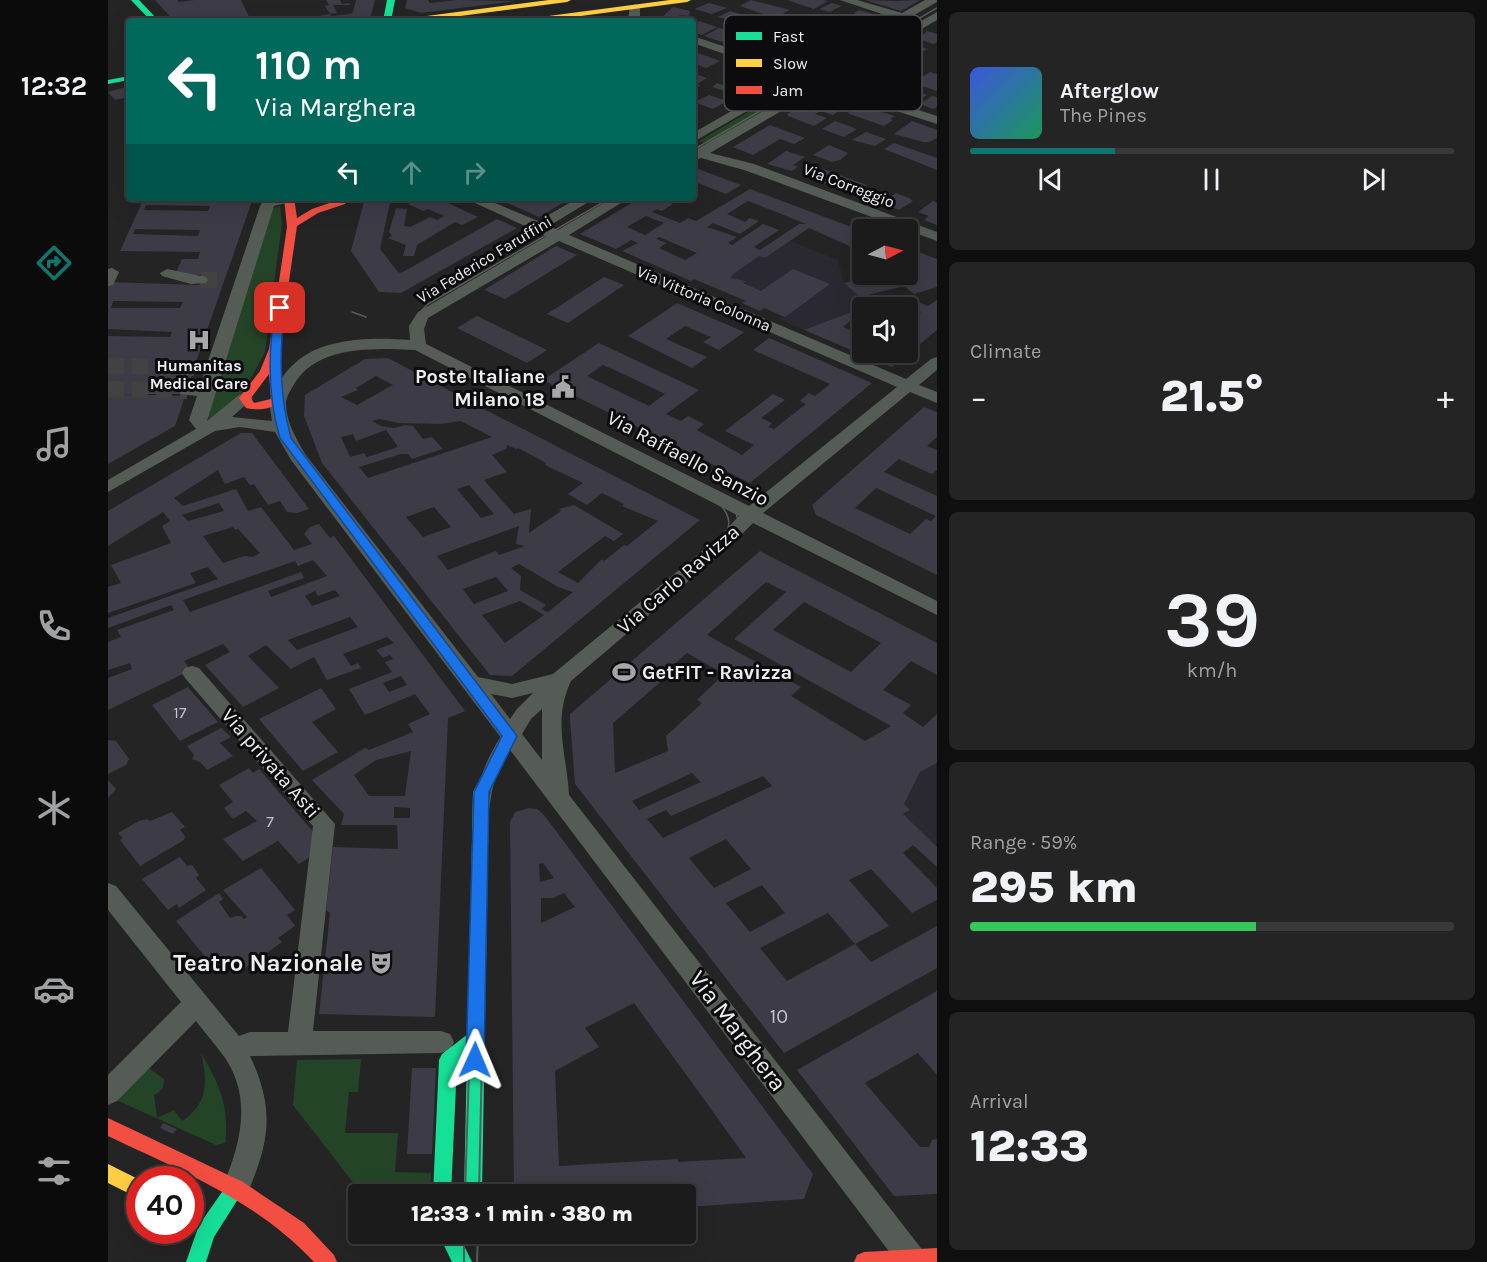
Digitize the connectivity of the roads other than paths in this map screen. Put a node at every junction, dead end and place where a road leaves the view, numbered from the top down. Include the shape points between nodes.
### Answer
1 (135, 0) edge
2 (391, 0) edge
3 (567, 0) edge
4 (687, 0) edge
5 (845, 0) edge
6 (933, 0) edge
7 (635, 7) junction
8 (897, 15) edge
9 (907, 15) edge
10 (936, 15) edge
11 (152, 18) edge
12 (388, 18) edge
13 (427, 18) edge
14 (551, 18) edge
15 (634, 18) edge
16 (922, 23) joint
17 (936, 27) edge
18 (696, 40) edge
19 (724, 50) edge
20 (126, 79) edge
21 (108, 82) edge
22 (740, 111) edge
23 (770, 111) edge
24 (909, 111) edge
25 (936, 120) edge
26 (696, 136) edge
27 (696, 153) edge
28 (696, 154) edge
29 (696, 155) edge
30 (749, 167) junction
31 (734, 174) junction
32 (270, 201) edge
33 (291, 201) edge
34 (340, 201) edge
35 (478, 201) edge
36 (583, 201) edge
37 (617, 201) edge
38 (853, 219) edge
39 (292, 225) junction
40 (538, 227) junction
41 (558, 235) junction
42 (936, 237) edge
43 (918, 243) edge
44 (936, 250) edge
45 (167, 273) dead end
46 (201, 280) tunnel mouth
47 (225, 280) tunnel mouth
48 (243, 280) junction
49 (419, 346) junction
50 (274, 349) junction
51 (936, 362) edge
52 (194, 368) tunnel mouth
53 (214, 369) junction
54 (908, 385) junction
55 (186, 391) tunnel mouth
56 (206, 392) junction
57 (245, 398) junction
58 (936, 398) edge
59 (277, 401) junction
60 (282, 429) junction
61 (206, 430) junction
62 (108, 487) edge
63 (749, 516) junction
64 (936, 609) edge
65 (192, 673) dead end
66 (562, 677) junction
67 (470, 683) junction
68 (510, 736) junction
69 (561, 799) junction
70 (482, 816) junction
71 (493, 831) dead end
72 (108, 893) edge
73 (494, 990) dead end
74 (196, 1004) junction
75 (477, 1021) junction
76 (476, 1038) junction
77 (299, 1041) junction
78 (441, 1042) dead end
79 (235, 1051) junction
80 (108, 1093) edge
81 (108, 1127) edge
82 (108, 1173) edge
83 (126, 1183) edge
84 (442, 1184) edge
85 (473, 1184) edge
86 (236, 1188) junction
87 (456, 1244) edge
88 (468, 1259) edge
89 (921, 1259) edge
90 (196, 1262) edge
91 (327, 1262) edge
92 (864, 1262) edge

1 - 11 street
2 - 12 street
3 - 13 street
4 - 7 street
5 - 8 street
6 - 9 street
7 - 14 street
7 - 15 street
10 - 16 street
16 - 17 street
18 - 19 street
20 - 21 street
22 - 26 street
23 - 27 street
24 - 25 street
28 - 30 street, Via Correggio
29 - 31 street, Via Correggio
30 - 31 street via 737,169
30 - 42 street, Via Correggio
31 - 38 street, Via Correggio
32 - 48 street
33 - 39 street
34 - 39 street via 315,210
35 - 40 street, Via Vittoria Colonna
36 - 40 street, Via Federico Faruffini
37 - 41 street, Via Federico Faruffini
39 - 50 street
40 - 41 street, Via Vittoria Colonna
41 - 49 street, Via Federico Faruffini via 423,315 416,329
41 - 54 street, Via Vittoria Colonna
43 - 44 street
45 - 46 street
47 - 48 street
48 - 53 street
49 - 59 street via 364,346 314,356 290,377
49 - 63 street, Via Raffaello Sanzio
50 - 57 street via 265,372
50 - 59 street
51 - 54 street, Via Carlo Ravizza
52 - 53 street
53 - 56 street
54 - 58 street, Via Vittoria Colonna
54 - 63 street, Via Carlo Ravizza
55 - 56 street
56 - 61 street via 197,420
57 - 59 street via 250,406 260,407
57 - 61 street
59 - 60 street, Via Marghera
60 - 61 street via 236,422
60 - 67 street, Via Marghera via 297,456
61 - 62 street
63 - 64 street, Via Raffaello Sanzio
63 - 66 street, Via Carlo Ravizza via 725,541
65 - 77 street, Via privata Asti via 324,824
66 - 67 street via 512,691
66 - 68 street, Via Carlo Ravizza via 524,714
66 - 69 street, Via Marghera via 554,689 552,718 554,774
67 - 68 street, Via Marghera
68 - 69 street, Via Marghera
68 - 70 street via 482,792
69 - 89 street, Via Marghera
70 - 71 street
70 - 75 street
72 - 74 street
73 - 75 street
74 - 79 street
74 - 80 street
75 - 76 street
76 - 84 street via 448,1060
76 - 85 street
77 - 78 street
77 - 79 street via 250,1043
79 - 86 street via 246,1073 256,1115 250,1160
81 - 86 street
82 - 83 street
86 - 90 street via 202,1229
86 - 91 street via 297,1230
87 - 88 street
89 - 92 street

